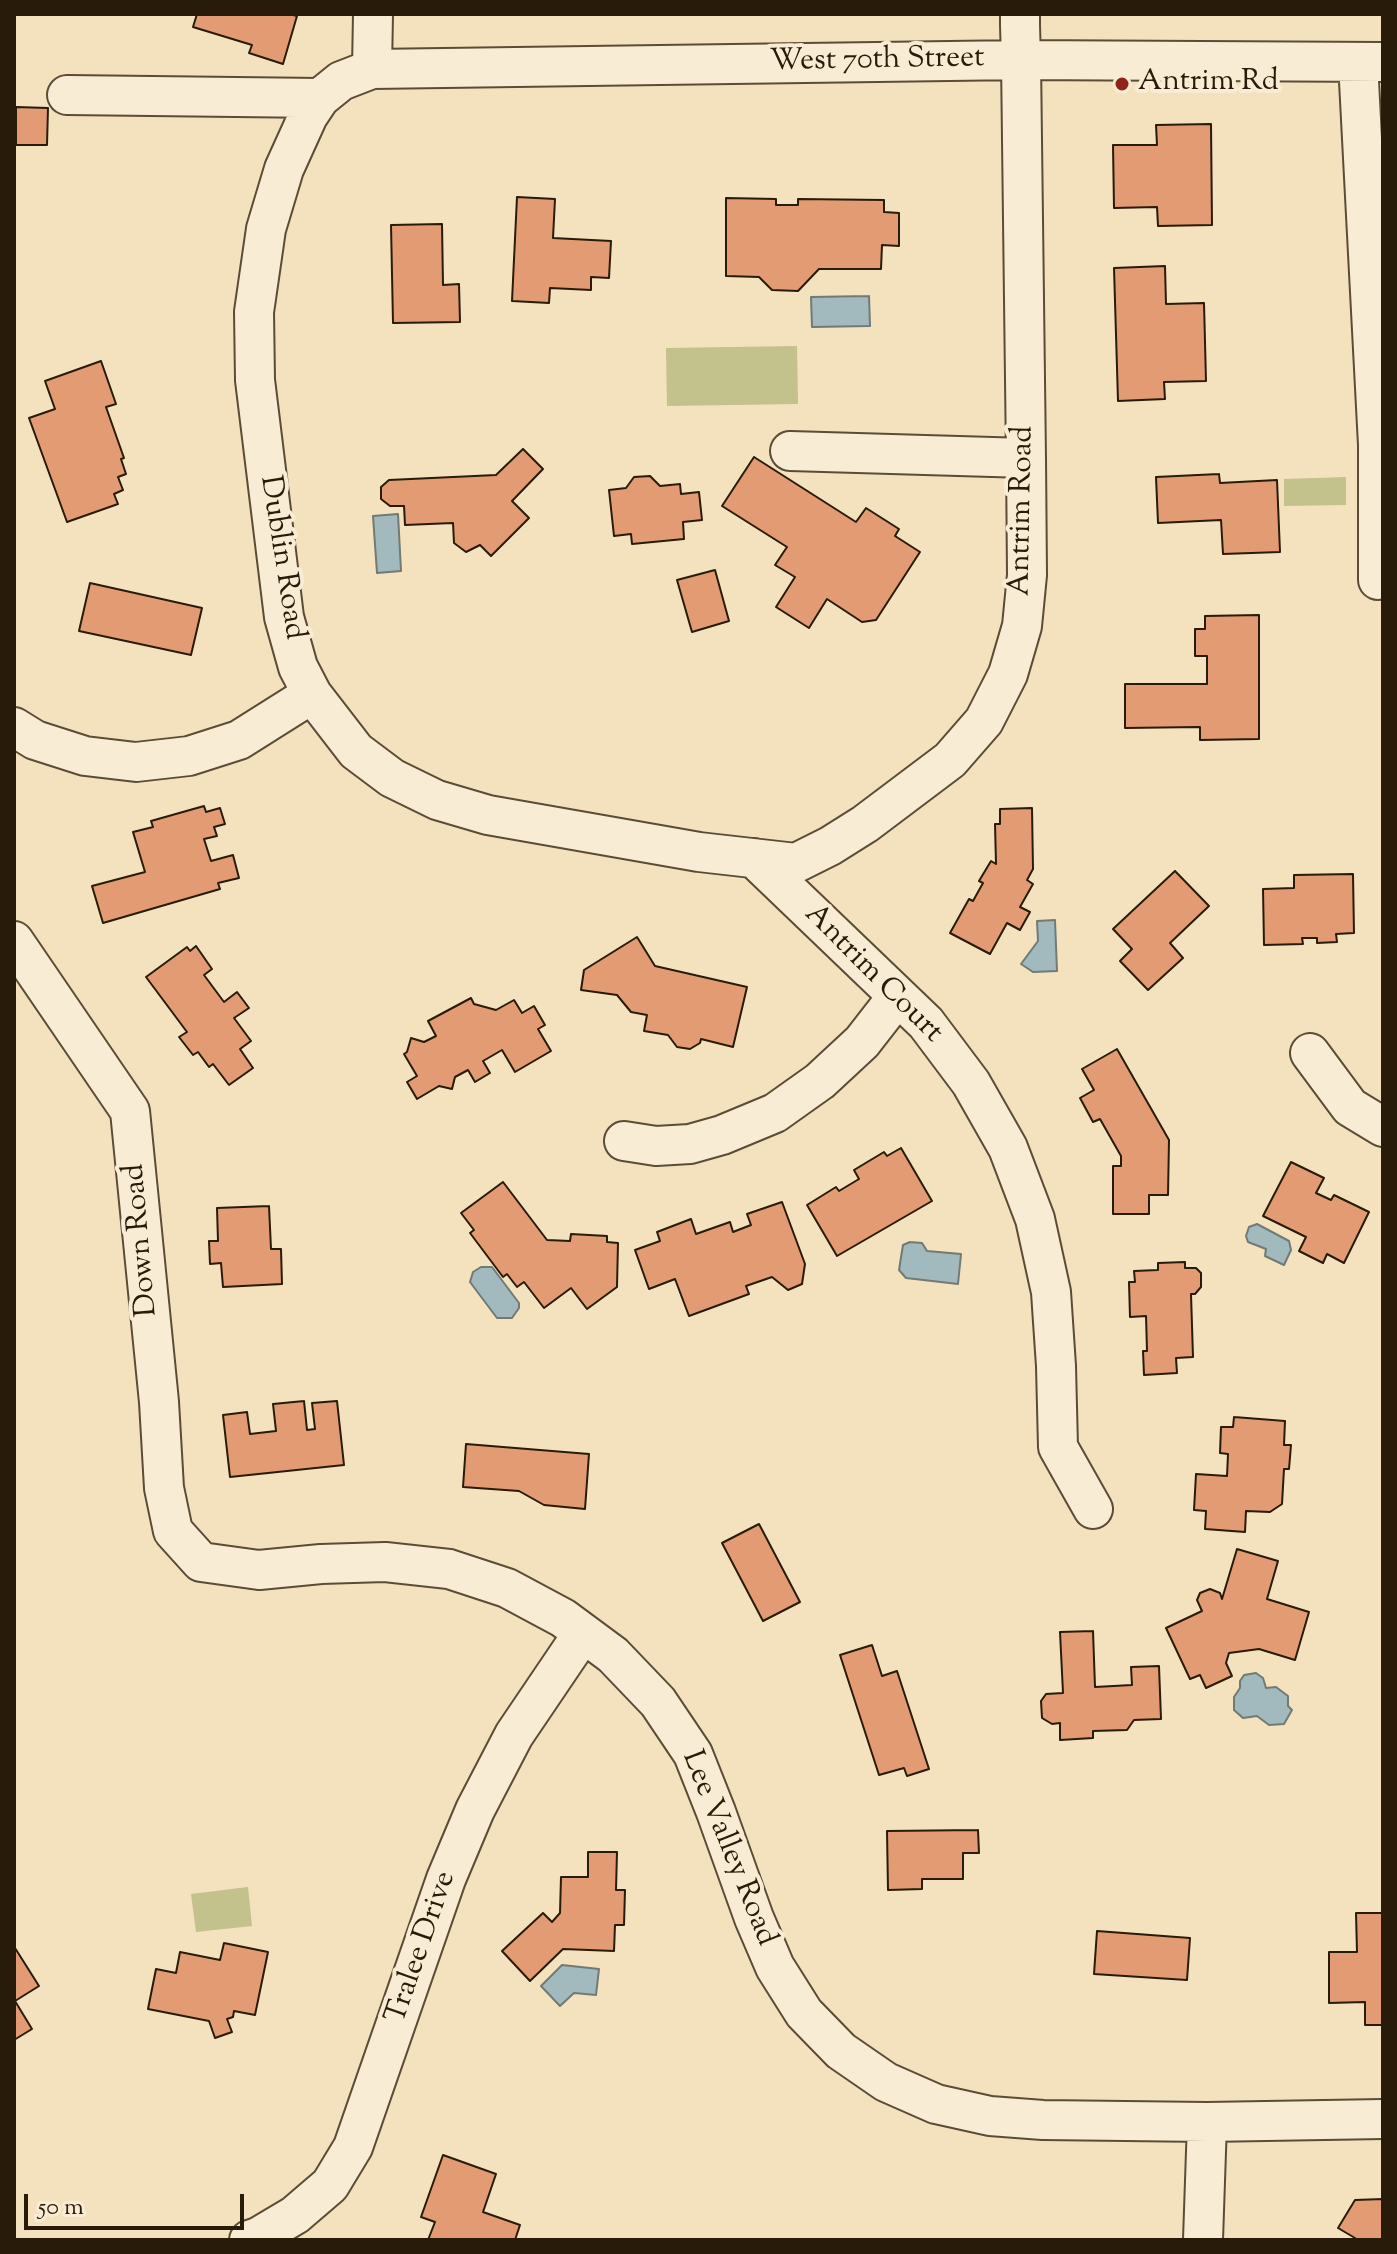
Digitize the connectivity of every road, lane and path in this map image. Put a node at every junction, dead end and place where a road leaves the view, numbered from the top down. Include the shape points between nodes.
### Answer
1 (373, 14) edge
2 (1020, 14) edge
3 (1021, 60) junction
4 (1370, 62) edge
5 (372, 69) junction
6 (67, 95) dead end
7 (320, 98) junction
8 (790, 451) dead end
9 (1026, 458) junction
10 (1378, 580) dead end
11 (312, 694) junction
12 (14, 727) edge
13 (754, 858) junction
14 (14, 941) edge
15 (897, 997) junction
16 (1310, 1053) dead end
17 (1383, 1127) edge
18 (624, 1141) dead end
19 (1093, 1509) dead end
20 (201, 1562) joint
21 (583, 1633) junction
22 (1383, 2119) edge
23 (1207, 2122) junction
24 (249, 2240) edge
25 (1203, 2240) edge

1 - 5 street
2 - 3 street, Antrim Road
3 - 4 street, West 70th Street
3 - 5 street, West 70th Street
3 - 9 street, Antrim Road
4 - 10 street
5 - 7 street, Dublin Road via 341,81
6 - 7 street
7 - 11 street, Dublin Road via 284,169 266,229 254,312 255,380 284,617
8 - 9 street
9 - 13 street, Antrim Road via 1022,626 1008,674 984,721 950,760 830,846 796,863
11 - 12 street via 239,740 189,756 136,762 85,756 35,740
11 - 13 street, Dublin Road via 356,751 392,778 437,800 488,815
13 - 15 street, Antrim Court
14 - 20 street, Down Road via 130,1111 164,1488 173,1531
15 - 18 street via 862,1042 775,1113 690,1144
15 - 19 street, Antrim Court via 926,1023 971,1083 1008,1148 1035,1219 1051,1292 1058,1447
16 - 17 street via 1350,1107
20 - 21 street, Lee Valley Road via 259,1570 385,1562 449,1569 507,1588
21 - 23 street, Lee Valley Road via 613,1655 658,1702 693,1754 775,1967 804,2013 841,2051 886,2082 924,2099 990,2116
21 - 24 street, Tralee Drive via 514,1735 475,1810 353,2147 330,2185 295,2215
22 - 23 street, Lee Valley Road
23 - 25 street

